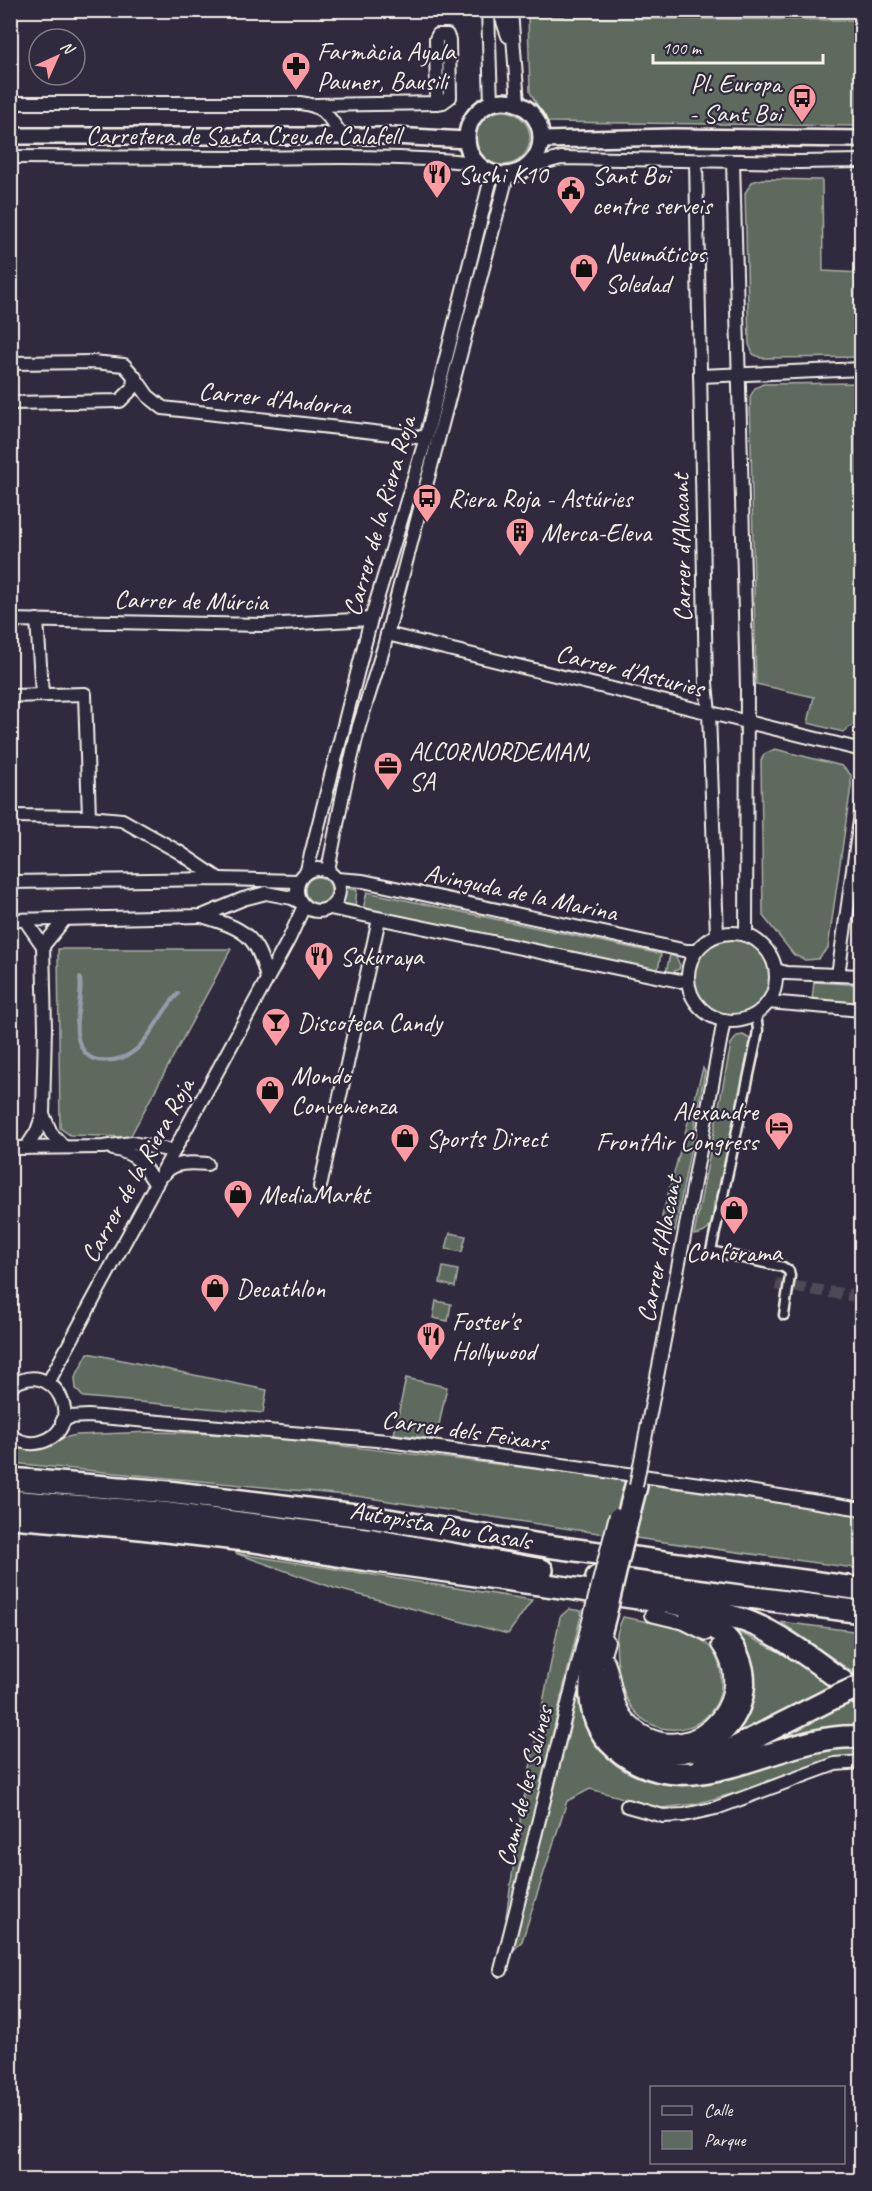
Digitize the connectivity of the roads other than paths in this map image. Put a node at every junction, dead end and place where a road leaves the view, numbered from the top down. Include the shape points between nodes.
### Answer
1 (488, 10) edge
2 (499, 10) edge
3 (511, 10) edge
4 (514, 51) junction
5 (10, 103) edge
6 (437, 103) junction
7 (491, 103) junction
8 (518, 103) junction
9 (315, 105) junction
10 (10, 136) edge
11 (343, 137) junction
12 (861, 139) edge
13 (466, 140) junction
14 (542, 140) junction
15 (10, 157) edge
16 (696, 160) junction
17 (733, 161) junction
18 (861, 161) edge
19 (476, 163) junction
20 (528, 167) junction
21 (500, 175) junction
22 (10, 363) edge
23 (861, 369) edge
24 (739, 373) junction
25 (135, 376) junction
26 (700, 376) junction
27 (10, 403) edge
28 (426, 438) junction
29 (371, 619) junction
30 (10, 620) edge
31 (37, 620) junction
32 (387, 634) junction
33 (42, 694) junction
34 (10, 696) edge
35 (710, 712) junction
36 (747, 722) junction
37 (861, 750) edge
38 (861, 806) edge
39 (10, 816) edge
40 (89, 817) junction
41 (308, 870) junction
42 (332, 875) junction
43 (219, 879) junction
44 (298, 881) junction
45 (10, 882) edge
46 (302, 904) junction
47 (330, 908) junction
48 (202, 916) junction
49 (65, 919) junction
50 (379, 919) junction
51 (10, 920) edge
52 (25, 920) junction
53 (717, 935) junction
54 (746, 935) junction
55 (43, 946) junction
56 (696, 951) junction
57 (776, 970) junction
58 (838, 975) junction
59 (861, 976) edge
60 (267, 979) junction
61 (688, 980) junction
62 (768, 1002) junction
63 (861, 1010) edge
64 (756, 1014) junction
65 (724, 1020) junction
66 (43, 1114) junction
67 (63, 1147) junction
68 (103, 1147) junction
69 (10, 1148) edge
70 (26, 1148) junction
71 (174, 1151) junction
72 (207, 1164) dead end
73 (156, 1185) junction
74 (321, 1187) dead end
75 (784, 1315) dead end
76 (48, 1383) junction
77 (10, 1387) edge
78 (62, 1422) junction
79 (10, 1435) edge
80 (10, 1479) edge
81 (636, 1486) joint
82 (10, 1501) edge
83 (861, 1509) edge
84 (10, 1517) edge
85 (861, 1588) edge
86 (667, 1602) junction
87 (861, 1612) edge
88 (651, 1615) dead end
89 (603, 1616) junction
90 (604, 1655) junction
91 (837, 1678) junction
92 (861, 1687) edge
93 (861, 1696) edge
94 (861, 1737) edge
95 (861, 1762) edge
96 (671, 1773) junction
97 (627, 1806) dead end
98 (501, 1970) dead end

1 - 7 street
2 - 4 street
3 - 4 street
4 - 8 street
5 - 9 street
6 - 6 street via 450,97 449,40 443,34 436,39
6 - 9 street
7 - 8 street
7 - 13 street via 475,115
8 - 14 street via 536,118
9 - 11 street via 327,114
10 - 11 street, Carretera de Santa Creu de Calafell
11 - 13 street, Carretera de Santa Creu de Calafell
12 - 14 street
13 - 19 street
14 - 20 street via 537,158
15 - 19 street, Carretera de Santa Creu de Calafell via 307,157
16 - 17 street
16 - 20 street via 561,158
16 - 26 street, Carrer d'Alacant
17 - 18 street
17 - 24 street
19 - 21 street
20 - 21 street via 519,173
21 - 28 street, Carrer de la Riera Roja
21 - 32 street, Carrer de la Riera Roja
22 - 25 street, Carrer d'Andorra via 123,365
23 - 24 street
24 - 26 street
24 - 36 street
25 - 27 street via 133,388 120,401
25 - 28 street, Carrer d'Andorra via 148,396 163,408
26 - 35 street, Carrer d'Alacant via 706,683
28 - 29 street, Carrer de la Riera Roja
29 - 31 street, Carrer de Múrcia via 263,625
29 - 41 street, Carrer de la Riera Roja
30 - 31 street, Carrer de Múrcia
31 - 33 street
32 - 35 street, Carrer d'Asturies
32 - 42 street, Carrer de la Riera Roja via 344,789
33 - 34 street
33 - 40 street via 86,694
35 - 36 street, Carrer d'Asturies
35 - 53 street, Carrer d'Alacant
36 - 37 street, Carrer d'Asturies
36 - 54 street
38 - 58 street
39 - 40 street
40 - 43 street via 122,820
41 - 42 street via 318,868
41 - 44 street
42 - 47 street via 339,891
42 - 56 street, Avinguda de la Marina
43 - 44 street
43 - 45 street
44 - 46 street via 296,891
46 - 47 street via 312,911
46 - 48 street via 266,893
46 - 60 street, Carrer de la Riera Roja
47 - 50 street
48 - 49 street
48 - 60 street via 232,925 250,938 261,954
49 - 52 street
49 - 55 street
50 - 61 street
50 - 74 street
51 - 52 street
52 - 55 street
53 - 54 street
53 - 56 street
54 - 57 street via 766,948
55 - 66 street
56 - 61 street
57 - 58 street
57 - 62 street via 775,987
58 - 59 street
60 - 71 street, Carrer de la Riera Roja
61 - 65 street via 697,1005
62 - 63 street
62 - 64 street
64 - 65 street via 743,1020
64 - 75 street, Carrer d'Alacant via 756,1042 711,1251 789,1271
65 - 81 street, Carrer d'Alacant, bridge
66 - 67 street via 51,1133
66 - 70 street
67 - 68 street
67 - 70 street
68 - 71 street via 132,1143
68 - 73 street via 138,1158
69 - 70 street
71 - 73 street, Carrer de la Riera Roja
72 - 73 street via 168,1169
73 - 76 street, Carrer de la Riera Roja
76 - 77 street via 29,1379
76 - 78 street via 62,1400
78 - 79 street via 54,1435 40,1442 24,1442
78 - 83 street, Carrer dels Feixars via 88,1416 388,1441
80 - 85 highway, Autopista Pau Casals via 168,1492 364,1516 547,1546
81 - 89 highway, bridge
82 - 87 highway, Autopista Pau Casals via 162,1513 373,1540 543,1570
84 - 86 highway via 254,1541
86 - 90 highway via 708,1621 738,1654 744,1679 739,1708 728,1726 707,1744 677,1753 649,1749 624,1734 613,1721 603,1692
86 - 91 highway via 725,1614 769,1631
88 - 90 street via 701,1630 725,1654 730,1684 727,1702 701,1733 672,1741 645,1733 618,1704
89 - 90 street
89 - 96 highway via 590,1681 593,1715 605,1738 618,1751 647,1768
89 - 98 street, Camí de les Salines
91 - 92 highway
91 - 93 highway
92 - 96 highway, bridge via 714,1760
94 - 96 highway via 805,1743 724,1769
95 - 97 street via 835,1764 716,1808 684,1815 663,1816

